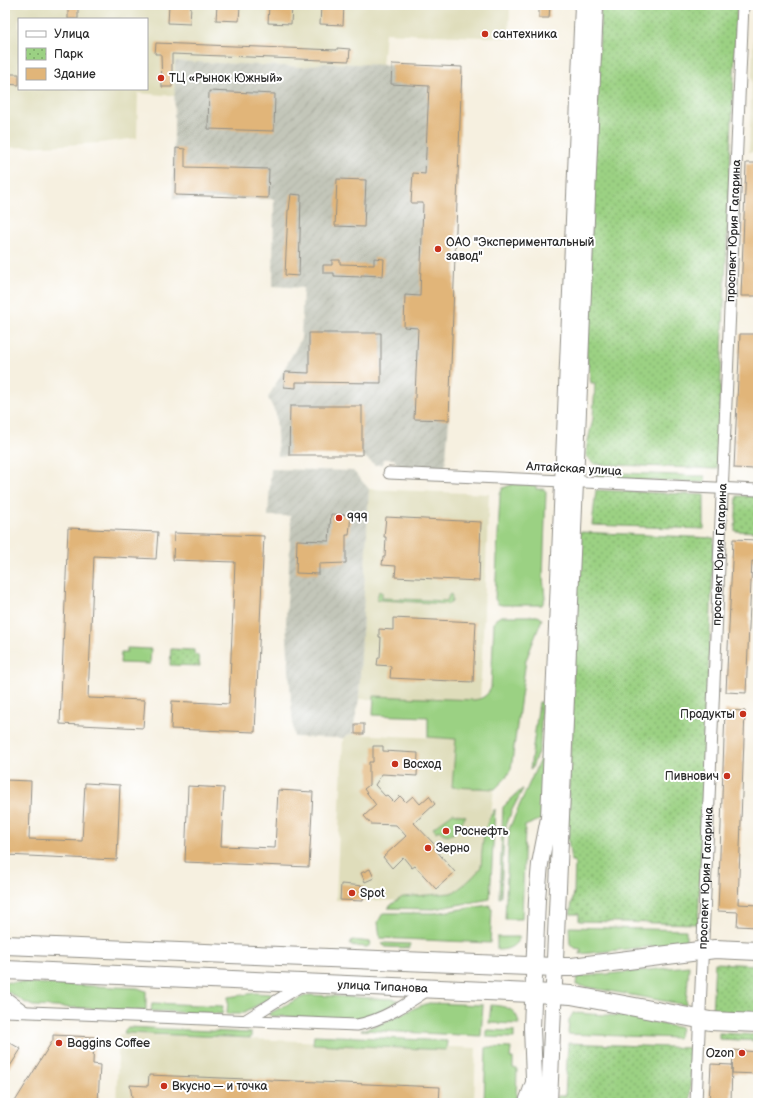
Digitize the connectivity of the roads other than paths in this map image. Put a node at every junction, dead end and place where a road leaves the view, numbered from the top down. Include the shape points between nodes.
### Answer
1 (583, 5) edge
2 (595, 5) edge
3 (742, 5) edge
4 (389, 473) dead end
5 (569, 482) junction
6 (723, 489) junction
7 (758, 490) edge
8 (5, 945) edge
9 (702, 951) junction
10 (758, 951) edge
11 (535, 967) junction
12 (555, 967) junction
13 (5, 970) edge
14 (306, 982) junction
15 (431, 988) junction
16 (534, 992) junction
17 (554, 994) junction
18 (5, 997) edge
19 (5, 1011) edge
20 (24, 1012) junction
21 (699, 1019) junction
22 (246, 1020) junction
23 (758, 1023) edge
24 (534, 1076) junction
25 (524, 1103) edge
26 (535, 1103) edge
27 (549, 1103) edge
28 (696, 1103) edge

1 - 5 main road
2 - 5 main road
3 - 6 street, проспект Юрия Гагарина
4 - 5 street, Алтайская улица
5 - 6 street, Алтайская улица
5 - 11 main road via 549,818 540,864
5 - 12 main road
6 - 7 street, Алтайская улица
6 - 9 street, проспект Юрия Гагарина
8 - 11 main road, улица Типанова
9 - 10 main road, улица Типанова
9 - 12 main road, улица Типанова
9 - 21 street, проспект Юрия Гагарина
11 - 12 main road, улица Типанова
11 - 16 main road
12 - 17 main road
13 - 14 main road, улица Типанова
14 - 15 main road, улица Типанова
14 - 22 street
15 - 16 main road, улица Типанова
15 - 22 street via 403,1006 364,1024
16 - 17 main road, улица Типанова
16 - 24 main road
17 - 21 main road, улица Типанова
17 - 27 main road
18 - 20 street
19 - 20 street
20 - 22 street
21 - 23 main road, улица Типанова
21 - 28 street, проспект Юрия Гагарина
24 - 25 street
24 - 26 main road

